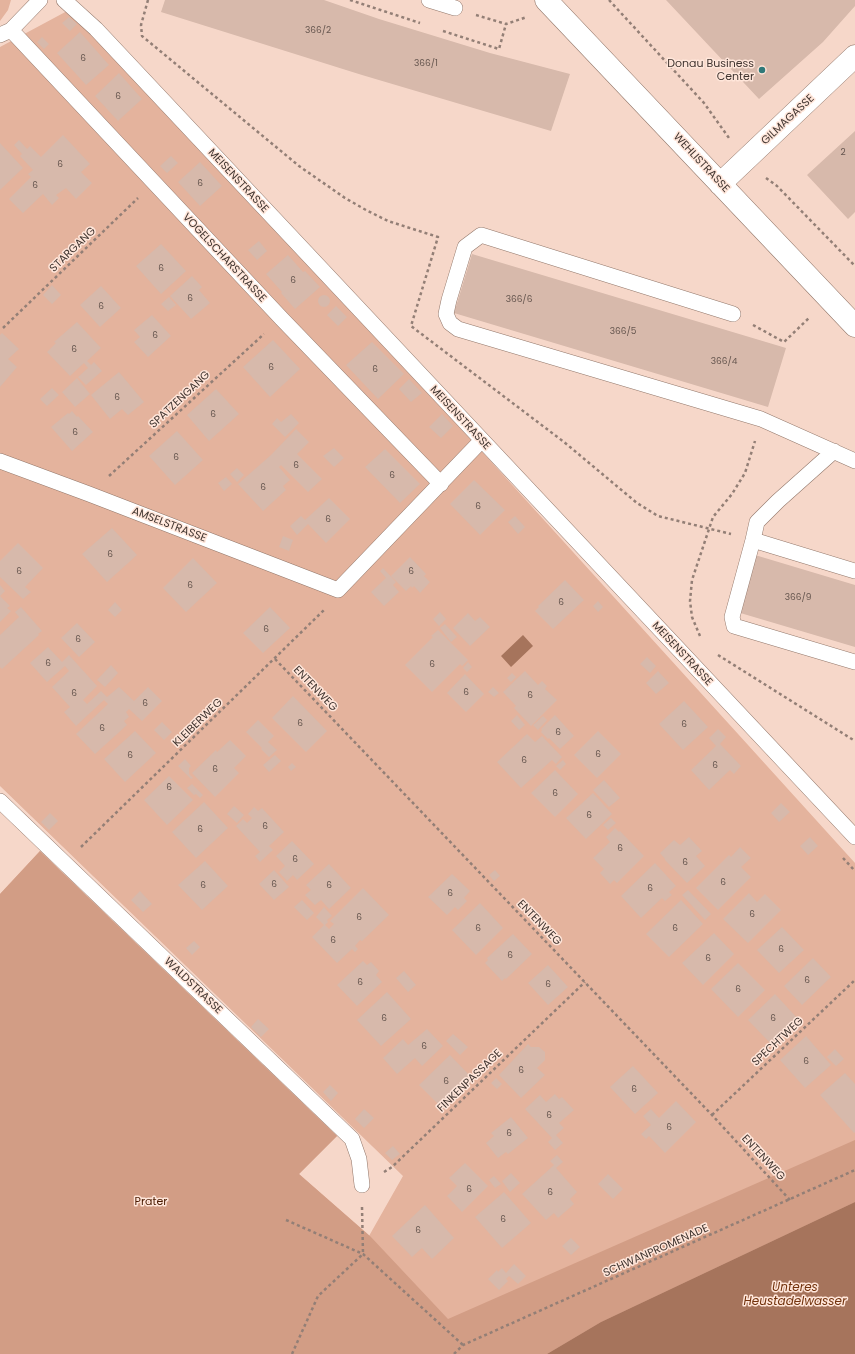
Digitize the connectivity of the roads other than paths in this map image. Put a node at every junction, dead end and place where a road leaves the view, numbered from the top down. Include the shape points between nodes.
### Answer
1 (40, 0) edge
2 (64, 0) edge
3 (429, 0) edge
4 (546, 0) edge
5 (455, 8) road end
6 (5, 32) edge
7 (855, 56) edge
8 (720, 184) junction
9 (733, 314) road end
10 (855, 326) edge
11 (481, 441) junction
12 (834, 450) junction
13 (0, 461) edge
14 (855, 461) edge
15 (441, 484) junction
16 (753, 540) junction
17 (855, 571) edge
18 (855, 662) edge
19 (0, 801) edge
20 (855, 837) edge
21 (362, 1186) road end

1 - 6 lane
2 - 11 lane, MEISENSTRASSE via 96,29
3 - 5 lane
4 - 8 street, WEHLISTRASSE
6 - 15 lane, VOGELSCHARSTRASSE via 154,183
7 - 8 street, GILMAGASSE
8 - 10 street, WEHLISTRASSE
9 - 12 lane via 481,235 465,247 446,314 450,323 458,329 761,419
11 - 15 lane
11 - 20 lane, MEISENSTRASSE
12 - 14 lane
12 - 16 lane via 757,522
13 - 15 lane, AMSELSTRASSE via 338,590
16 - 17 lane
16 - 18 lane via 732,617 734,626
19 - 21 lane, WALDSTRASSE via 352,1139 359,1159

